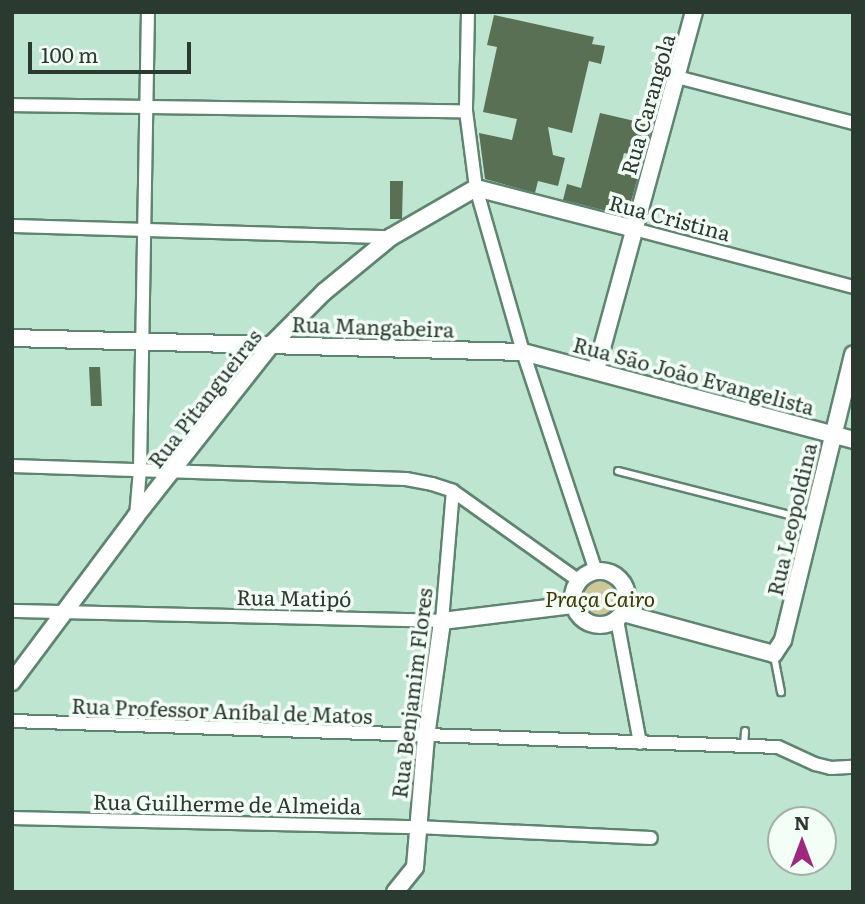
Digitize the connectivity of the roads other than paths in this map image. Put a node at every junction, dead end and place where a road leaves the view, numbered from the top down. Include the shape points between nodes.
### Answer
1 (148, 12) edge
2 (468, 12) edge
3 (694, 12) edge
4 (677, 76) junction
5 (147, 104) junction
6 (12, 105) edge
7 (466, 111) junction
8 (853, 123) edge
9 (476, 188) junction
10 (12, 226) edge
11 (144, 229) junction
12 (634, 229) junction
13 (391, 237) junction
14 (853, 287) edge
15 (12, 338) edge
16 (143, 341) junction
17 (272, 344) junction
18 (523, 352) junction
19 (853, 354) edge
20 (596, 370) junction
21 (833, 434) junction
22 (853, 439) edge
23 (12, 466) edge
24 (140, 469) junction
25 (618, 471) dead end
26 (173, 472) junction
27 (453, 491) junction
28 (136, 516) junction
29 (804, 518) junction
30 (596, 571) junction
31 (578, 580) junction
32 (573, 605) junction
33 (12, 611) edge
34 (62, 613) junction
35 (620, 616) junction
36 (442, 621) junction
37 (774, 654) junction
38 (12, 682) edge
39 (781, 691) dead end
40 (12, 721) edge
41 (745, 731) dead end
42 (425, 737) junction
43 (640, 743) junction
44 (744, 746) junction
45 (853, 767) edge
46 (12, 818) edge
47 (417, 827) junction
48 (651, 838) dead end
49 (395, 892) edge

1 - 5 street
2 - 7 street
3 - 4 street, Rua Carangola
4 - 8 street
4 - 12 street, Rua Carangola
5 - 6 street
5 - 7 street
5 - 11 street
7 - 9 street
9 - 12 street, Rua Cristina
9 - 13 street, Rua Pitangueiras
9 - 18 street
10 - 11 street
11 - 13 street
11 - 16 street
12 - 14 street, Rua Cristina
12 - 20 street, Rua Carangola
13 - 17 street, Rua Pitangueiras via 324,292
15 - 16 street, Rua Mangabeira
16 - 17 street, Rua Mangabeira
16 - 24 street
17 - 18 street, Rua Mangabeira
17 - 26 street, Rua Pitangueiras
18 - 20 street, Rua São João Evangelista
18 - 30 street
19 - 21 street, Rua Leopoldina
20 - 21 street, Rua São João Evangelista
21 - 22 street, Rua São João Evangelista
21 - 29 street, Rua Leopoldina
23 - 24 street
24 - 26 street
24 - 28 street
25 - 29 lane
26 - 27 street via 406,479
26 - 28 street, Rua Pitangueiras
27 - 31 street
27 - 36 street, Rua Benjamim Flores
28 - 34 street, Rua Pitangueiras
29 - 37 street, Rua Leopoldina via 783,640
30 - 31 street
30 - 35 street via 612,573 623,583 627,598
31 - 32 street
32 - 35 street via 591,624 609,624
32 - 36 street, Rua Matipó
33 - 34 street, Rua Matipó
34 - 36 street, Rua Matipó
34 - 38 street, Rua Pitangueiras
35 - 37 street
35 - 43 street
36 - 42 street, Rua Benjamim Flores
37 - 39 lane
40 - 42 street, Rua Professor Aníbal de Matos
41 - 44 lane
42 - 43 street, Rua Professor Aníbal de Matos
42 - 47 street, Rua Benjamim Flores
43 - 44 street, Rua Professor Aníbal de Matos
44 - 45 street, Rua Professor Aníbal de Matos via 778,747 815,764
46 - 47 street, Rua Guilherme de Almeida
47 - 48 street, Rua Guilherme de Almeida
47 - 49 street, Rua Benjamim Flores via 415,867

